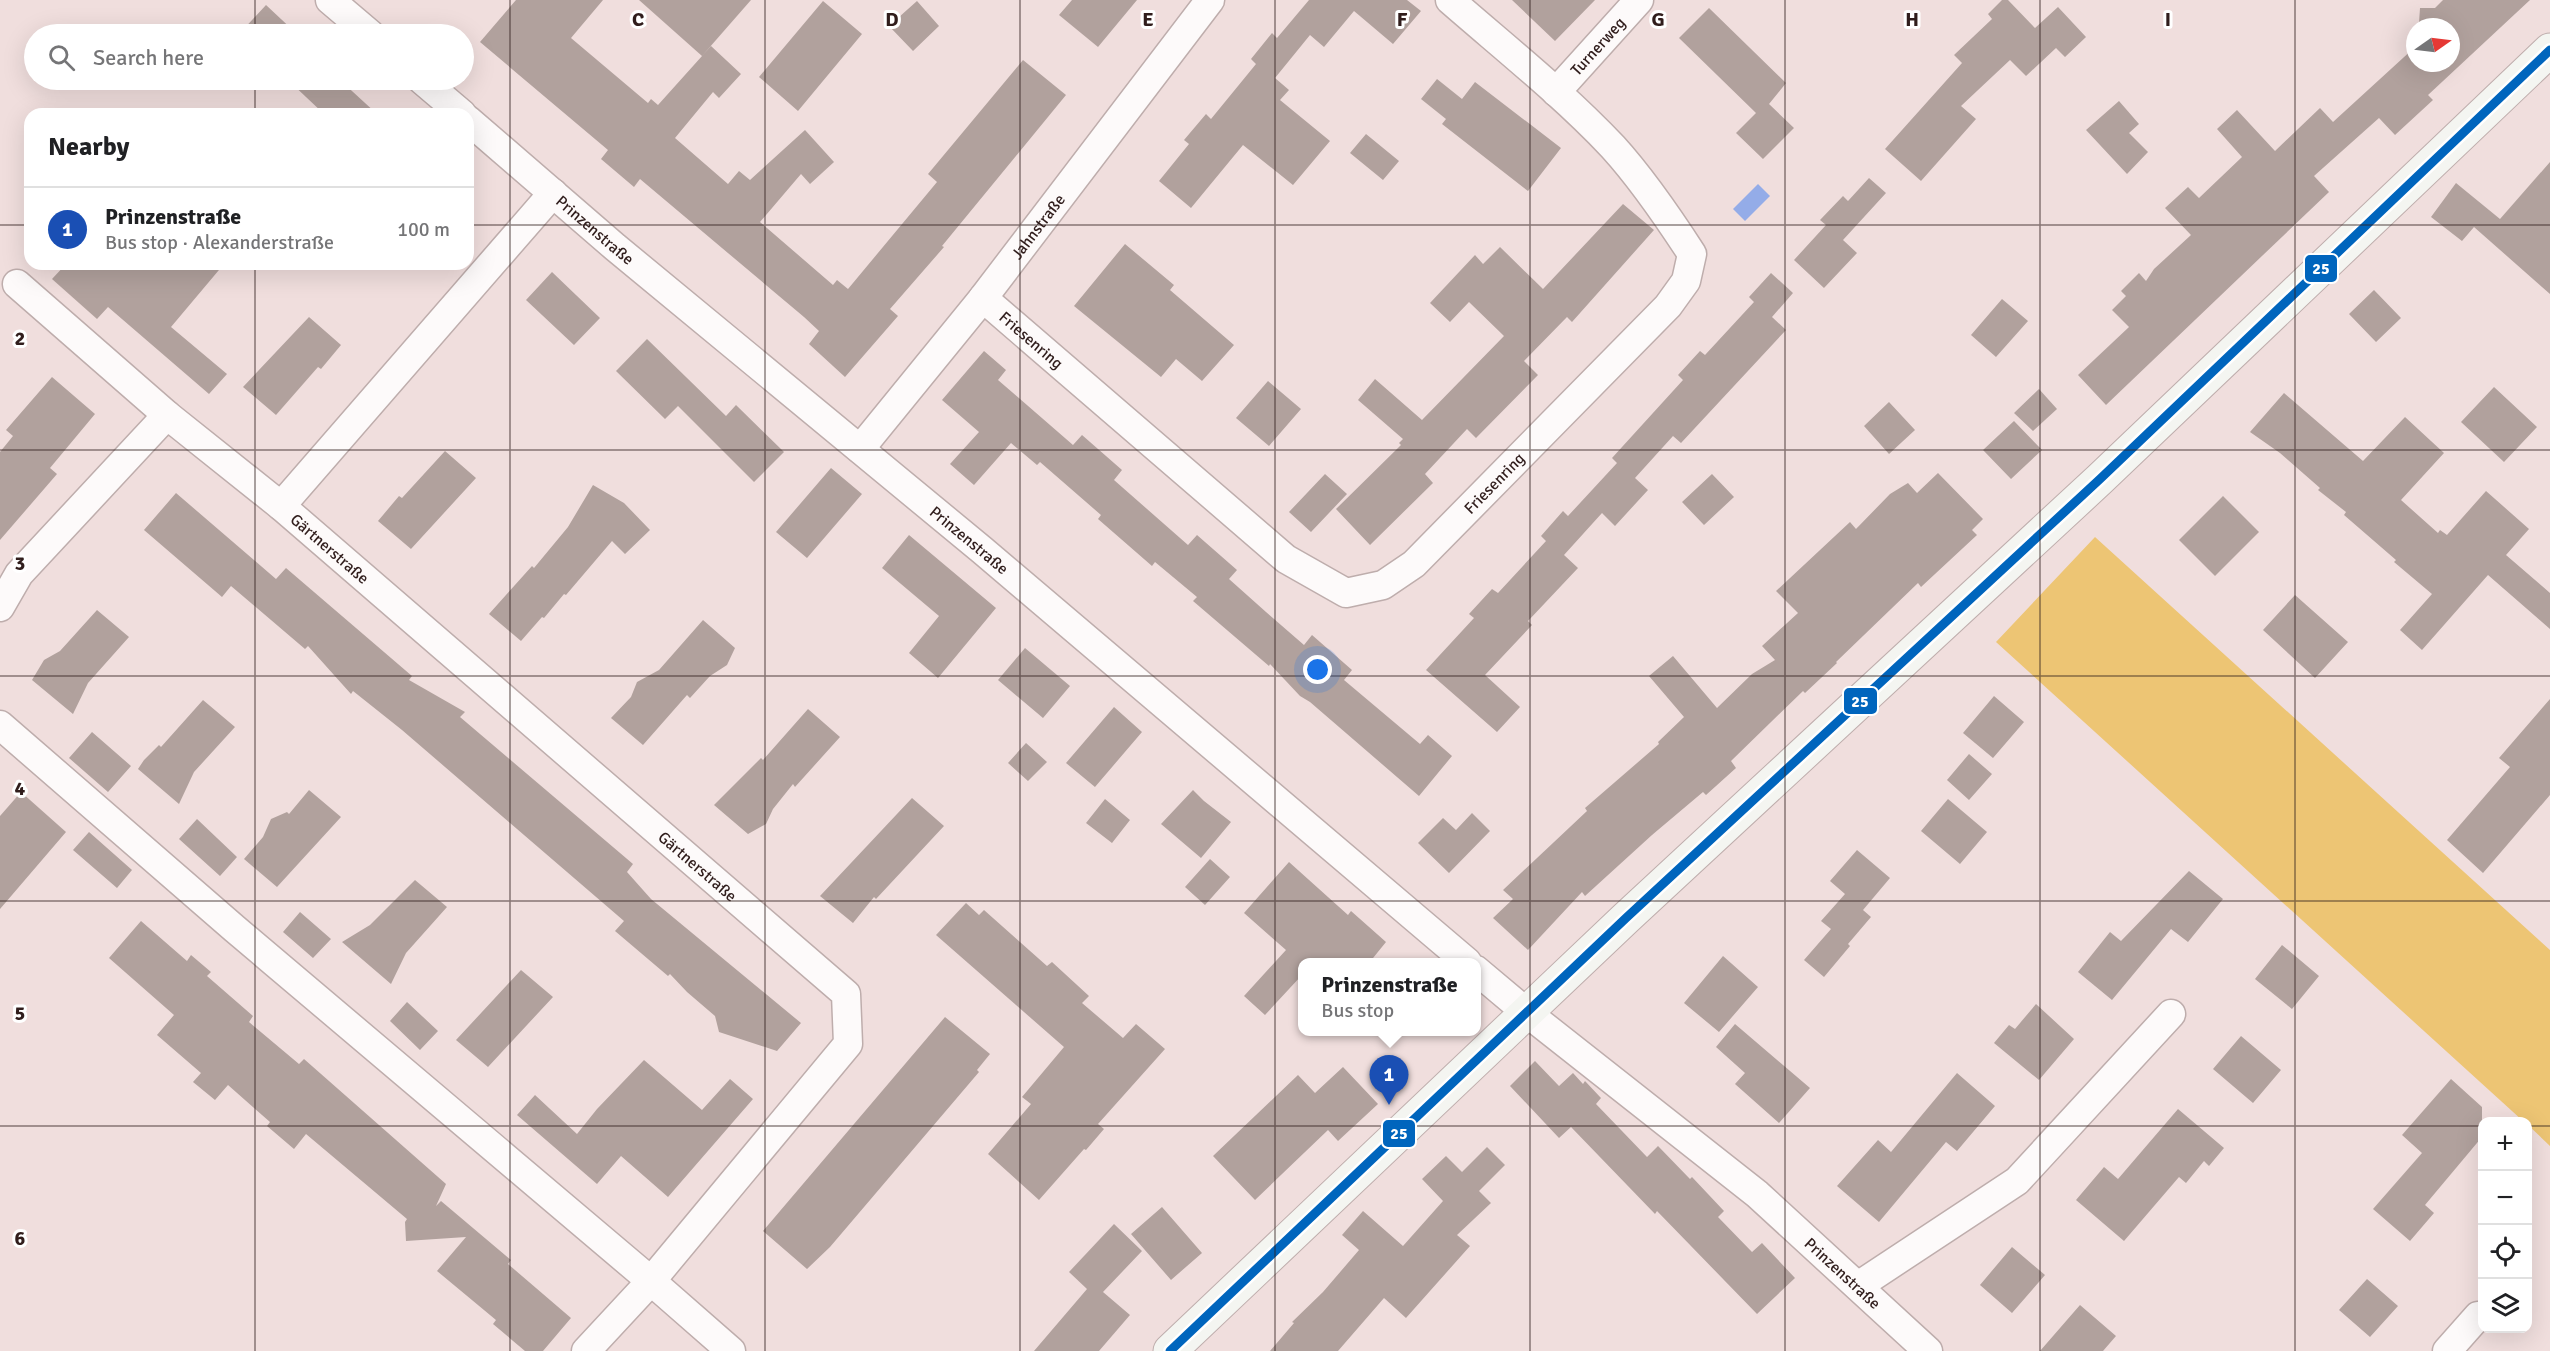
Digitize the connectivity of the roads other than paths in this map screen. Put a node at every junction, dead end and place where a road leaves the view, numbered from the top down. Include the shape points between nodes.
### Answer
1 (330, 0) edge
2 (1210, 0) edge
3 (1450, 0) edge
4 (1639, 0) edge
5 (358, 24) edge
6 (2550, 50) edge
7 (434, 90) edge
8 (1556, 93) junction
9 (455, 108) edge
10 (474, 125) edge
11 (553, 193) junction
12 (17, 284) dead end
13 (983, 298) junction
14 (167, 415) junction
15 (860, 449) junction
16 (281, 506) junction
17 (0, 607) edge
18 (0, 725) edge
19 (1461, 958) edge
20 (1481, 974) edge
21 (1526, 1012) junction
22 (2171, 1014) dead end
23 (651, 1281) junction
24 (1857, 1286) junction
25 (2478, 1316) dead end
26 (586, 1351) edge
27 (731, 1351) edge
28 (1170, 1351) edge
29 (1928, 1351) edge
30 (2447, 1351) edge

1 - 5 street
2 - 13 street, Jahnstraße
3 - 8 street, Friesenring
4 - 8 street, Turnerweg
6 - 21 street via 2100,479
7 - 9 street
8 - 13 street, Friesenring via 1614,148 1660,206 1692,254 1686,281 1668,306 1422,555 1383,585 1346,593 1286,559
10 - 11 street, Prinzenstraße
11 - 15 street, Prinzenstraße
11 - 16 street, Gärtnerstraße
12 - 14 street, Gärtnerstraße
13 - 15 street, Jahnstraße
14 - 16 street, Gärtnerstraße
14 - 17 street via 20,574
15 - 19 street, Prinzenstraße
16 - 23 street, Gärtnerstraße via 846,994 848,1044
18 - 23 street
20 - 21 street, Prinzenstraße
21 - 24 street, Prinzenstraße via 1757,1194
21 - 28 street
22 - 24 street via 2017,1181
23 - 26 street, Gärtnerstraße
23 - 27 street
24 - 29 street, Prinzenstraße
25 - 30 street

